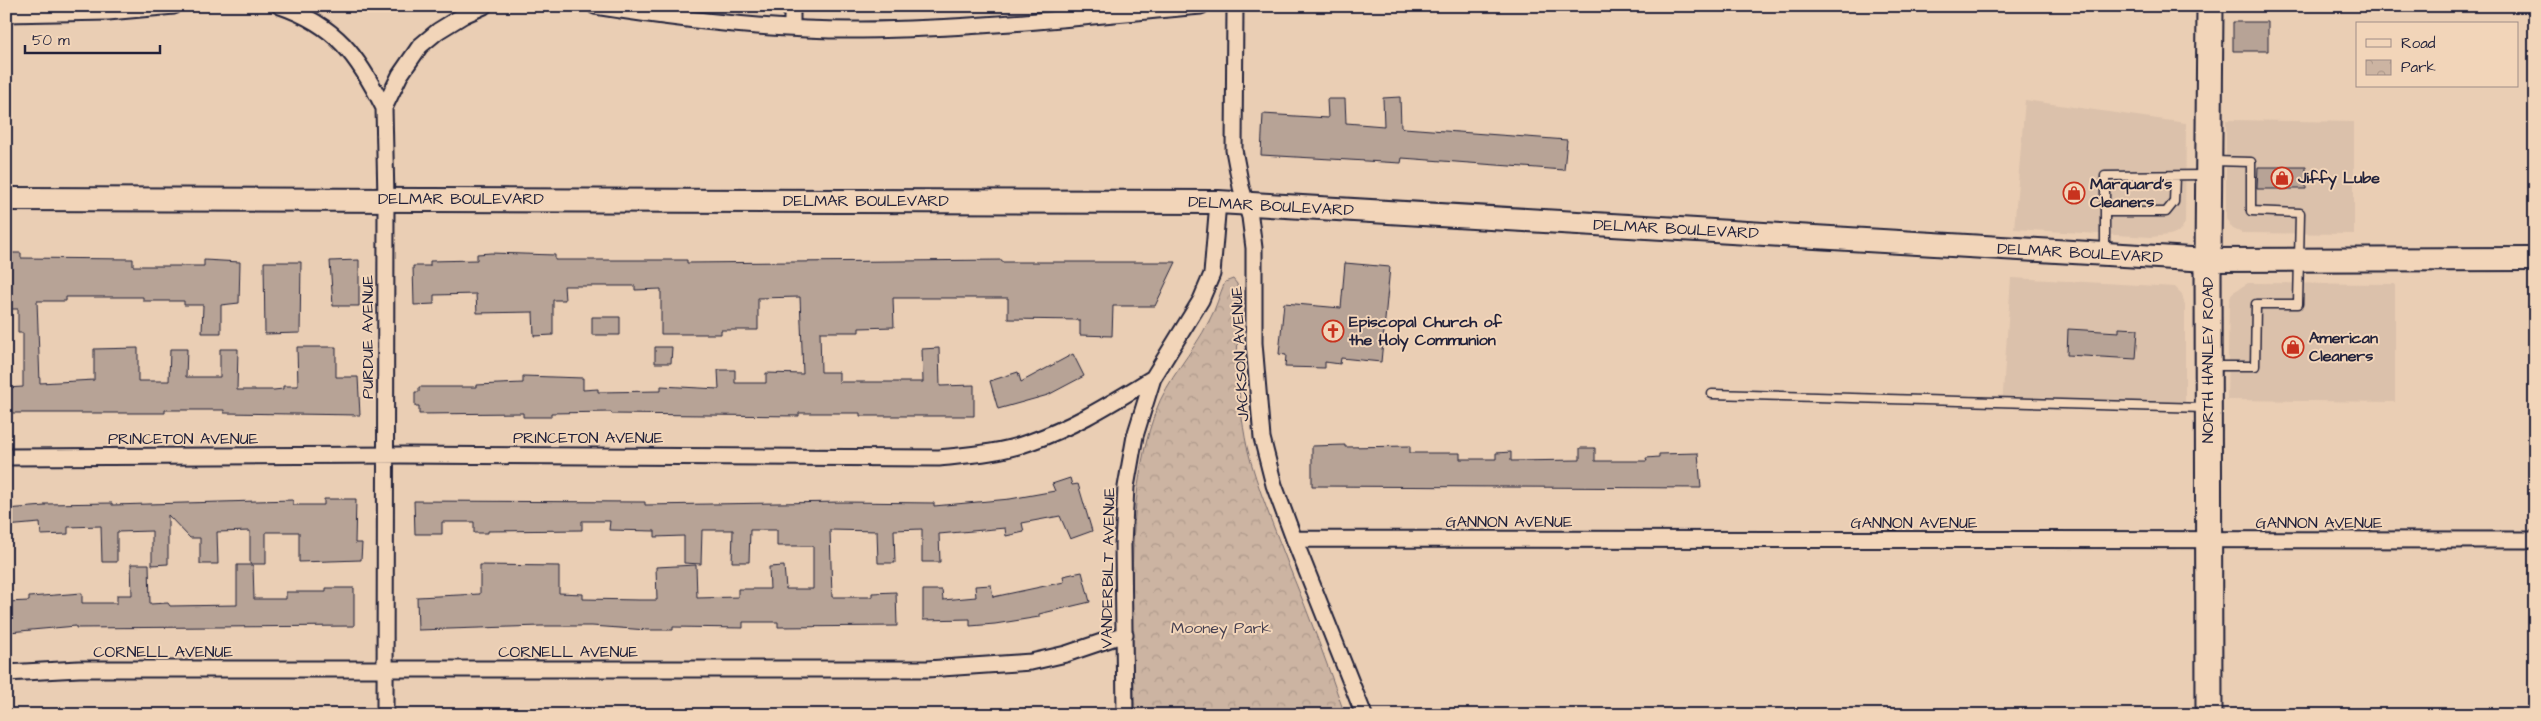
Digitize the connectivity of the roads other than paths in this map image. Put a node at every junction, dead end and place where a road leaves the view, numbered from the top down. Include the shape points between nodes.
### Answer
1 (174, 6) edge
2 (280, 6) edge
3 (484, 6) edge
4 (792, 6) edge
5 (1201, 6) edge
6 (1235, 6) edge
7 (2210, 6) edge
8 (601, 7) edge
9 (1042, 13) edge
10 (6, 14) edge
11 (792, 28) junction
12 (384, 108) junction
13 (2208, 168) junction
14 (2176, 176) junction
15 (6, 199) edge
16 (386, 199) junction
17 (1218, 202) junction
18 (1246, 204) junction
19 (2105, 212) junction
20 (2106, 254) junction
21 (2535, 259) edge
22 (2208, 260) junction
23 (2300, 261) junction
24 (2208, 366) junction
25 (1153, 378) junction
26 (1712, 394) dead end
27 (2208, 408) junction
28 (386, 455) junction
29 (6, 457) edge
30 (1294, 539) junction
31 (2209, 540) junction
32 (2535, 540) edge
33 (1125, 634) junction
34 (386, 670) junction
35 (6, 673) edge
36 (385, 715) edge
37 (1125, 715) edge
38 (1364, 715) edge
39 (2210, 715) edge

1 - 10 street via 108,12
2 - 12 street via 301,13 331,31 368,74
3 - 12 street, PURDUE AVENUE via 464,14 420,46 400,75
4 - 11 street
5 - 9 street
6 - 18 street, JACKSON AVENUE via 1234,150
7 - 13 main road, NORTH HANLEY ROAD
8 - 11 street via 713,22
9 - 11 street via 862,30
12 - 16 street, PURDUE AVENUE
13 - 14 lane
13 - 22 main road, NORTH HANLEY ROAD
13 - 23 lane via 2251,162 2251,211 2300,213
14 - 19 lane via 2174,202 2166,212 2151,208
14 - 19 lane via 2126,180 2104,176
15 - 16 main road, DELMAR BOULEVARD
16 - 17 main road, DELMAR BOULEVARD
16 - 28 street, PURDUE AVENUE
17 - 18 main road, DELMAR BOULEVARD
17 - 25 street, VANDERBILT AVENUE via 1212,274 1201,300
18 - 20 main road, DELMAR BOULEVARD
18 - 30 street, JACKSON AVENUE via 1254,248 1254,343 1262,438 1274,485
19 - 20 lane
20 - 22 main road, DELMAR BOULEVARD
21 - 23 main road, DELMAR BOULEVARD
22 - 23 main road, DELMAR BOULEVARD
22 - 24 main road, NORTH HANLEY ROAD
23 - 24 lane via 2298,304 2256,304 2254,366
24 - 27 main road, NORTH HANLEY ROAD
25 - 28 street, PRINCETON AVENUE via 1083,420 1029,443 980,454 939,458
25 - 33 street, VANDERBILT AVENUE via 1134,436 1126,487 1123,545
26 - 27 lane
27 - 31 main road, NORTH HANLEY ROAD
28 - 29 street, PRINCETON AVENUE
28 - 34 street, PURDUE AVENUE
30 - 31 street, GANNON AVENUE
30 - 38 street, JACKSON AVENUE
31 - 32 street, GANNON AVENUE
31 - 39 main road, NORTH HANLEY ROAD
33 - 34 street, CORNELL AVENUE via 1031,662 927,669
33 - 37 street, VANDERBILT AVENUE
34 - 35 street, CORNELL AVENUE
34 - 36 street, PURDUE AVENUE

